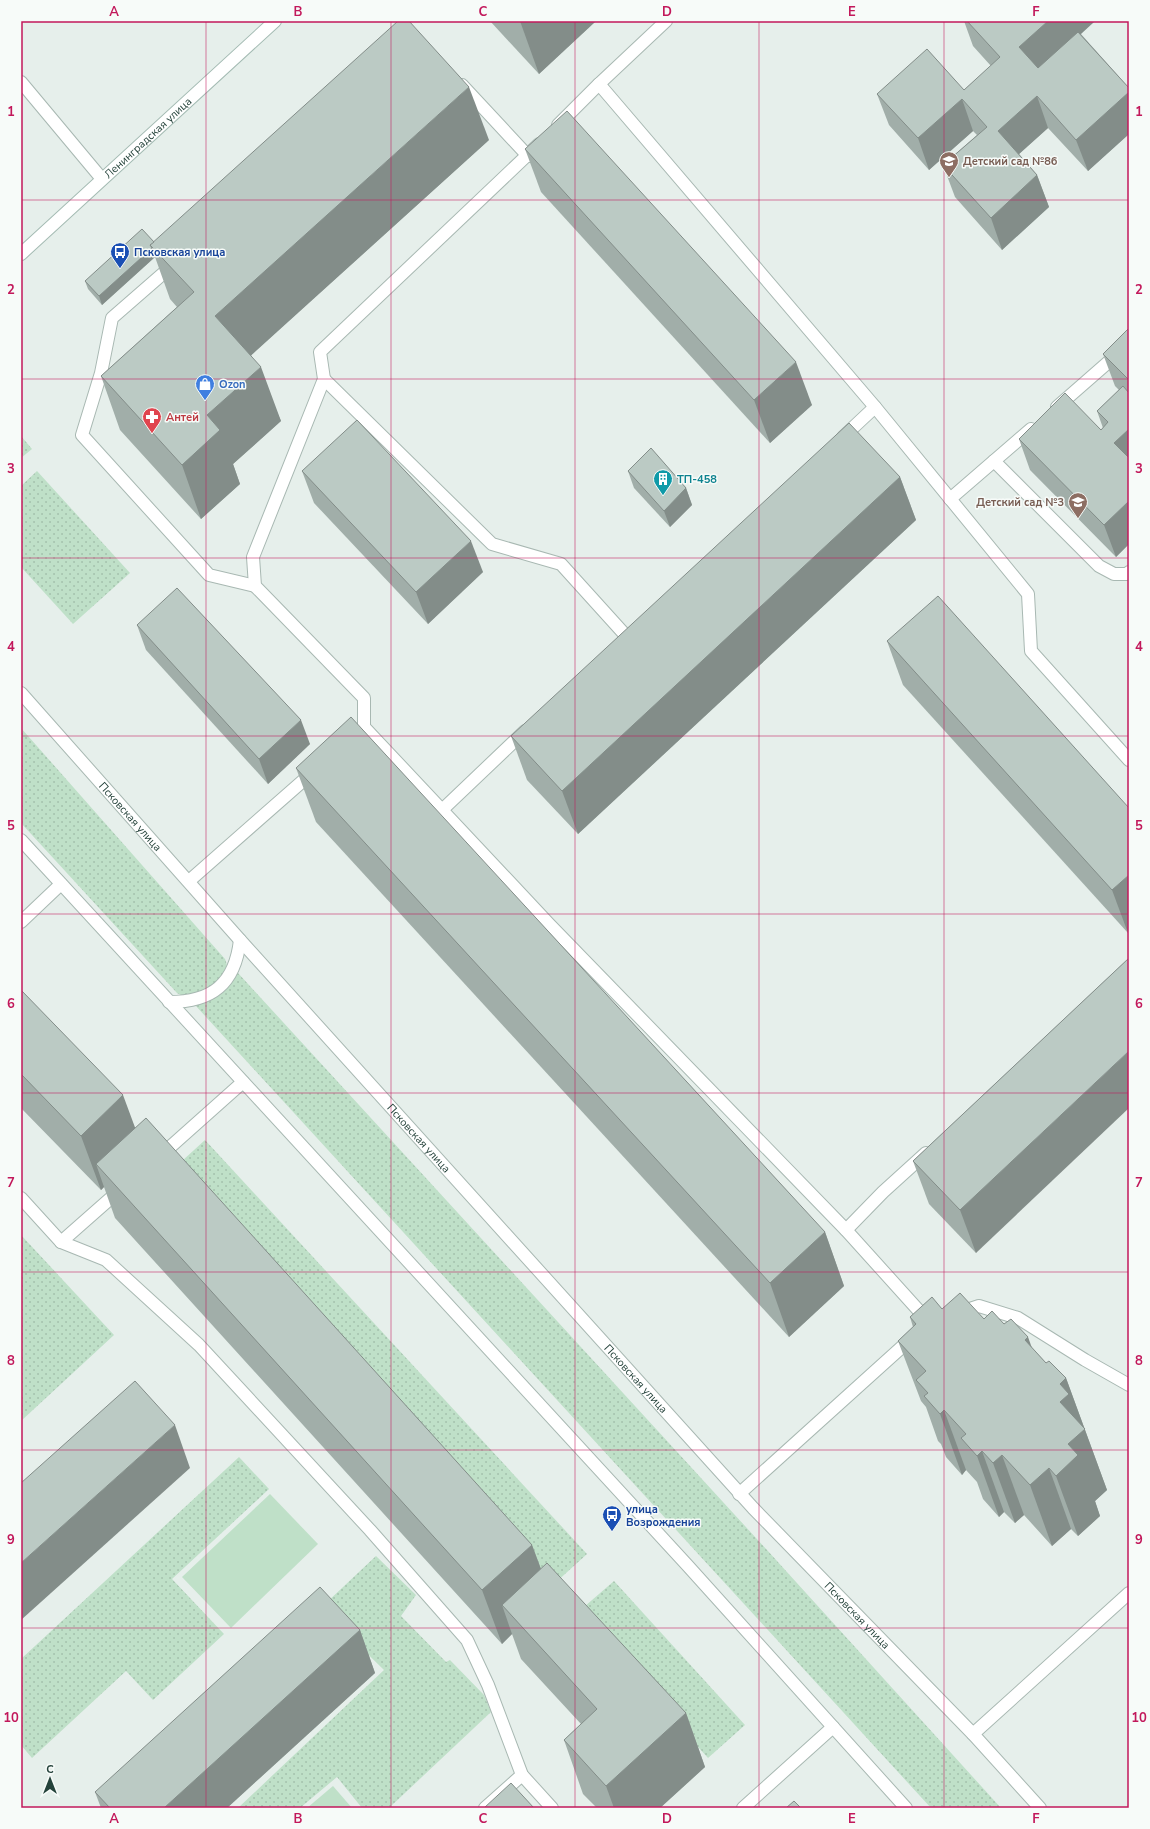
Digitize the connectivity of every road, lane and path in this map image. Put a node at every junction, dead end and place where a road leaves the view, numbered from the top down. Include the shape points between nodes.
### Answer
1 (275, 21) edge
2 (666, 21) edge
3 (455, 77) edge
4 (21, 82) edge
5 (599, 84) junction
6 (528, 156) junction
7 (102, 179) junction
8 (21, 254) edge
9 (182, 256) edge
10 (1129, 344) edge
11 (324, 378) junction
12 (875, 407) junction
13 (835, 444) edge
14 (994, 461) junction
15 (950, 499) junction
16 (1129, 572) edge
17 (255, 586) junction
18 (638, 626) edge
19 (21, 693) edge
20 (534, 723) edge
21 (1129, 760) edge
22 (322, 764) edge
23 (442, 810) junction
24 (21, 840) edge
25 (189, 881) junction
26 (61, 884) junction
27 (21, 922) edge
28 (240, 940) junction
29 (169, 1002) junction
30 (243, 1082) junction
31 (936, 1144) edge
32 (149, 1165) edge
33 (132, 1180) edge
34 (21, 1198) edge
35 (846, 1230) junction
36 (62, 1242) junction
37 (929, 1322) junction
38 (1129, 1385) edge
39 (740, 1494) junction
40 (1129, 1593) edge
41 (833, 1727) junction
42 (973, 1734) junction
43 (522, 1775) junction
44 (485, 1808) edge
45 (552, 1808) edge
46 (743, 1808) edge
47 (906, 1808) edge
48 (1040, 1808) edge

1 - 7 street, Ленинградская улица
2 - 5 street
3 - 6 street
4 - 7 street
5 - 6 street
5 - 12 street
6 - 11 street via 320,352
7 - 8 street, Ленинградская улица
9 - 17 street via 112,318 100,373 82,435 209,575
10 - 14 street
11 - 17 street via 253,557
11 - 18 street via 492,544 561,564 624,640
12 - 13 street
12 - 15 street
14 - 15 street
14 - 16 street via 1099,566 1114,574
15 - 21 street via 1028,594 1031,651
17 - 23 street via 364,698 361,730
19 - 25 street, Псковская улица
20 - 23 street
22 - 25 street
23 - 35 street
24 - 26 street
25 - 28 street, Псковская улица
26 - 27 street
26 - 29 street
28 - 29 street via 238,957 232,973 219,988 203,998 187,1002
28 - 39 street, Псковская улица
29 - 30 street
30 - 32 street
30 - 41 street
31 - 35 street
33 - 36 street
34 - 36 street
35 - 37 street
36 - 43 street via 106,1260 198,1345 370,1530 466,1640 488,1685
37 - 38 street via 979,1306 1018,1318
37 - 39 street
39 - 42 street, Псковская улица
40 - 42 street
41 - 46 street
41 - 47 street
42 - 48 street, Псковская улица
43 - 44 street
43 - 45 street

